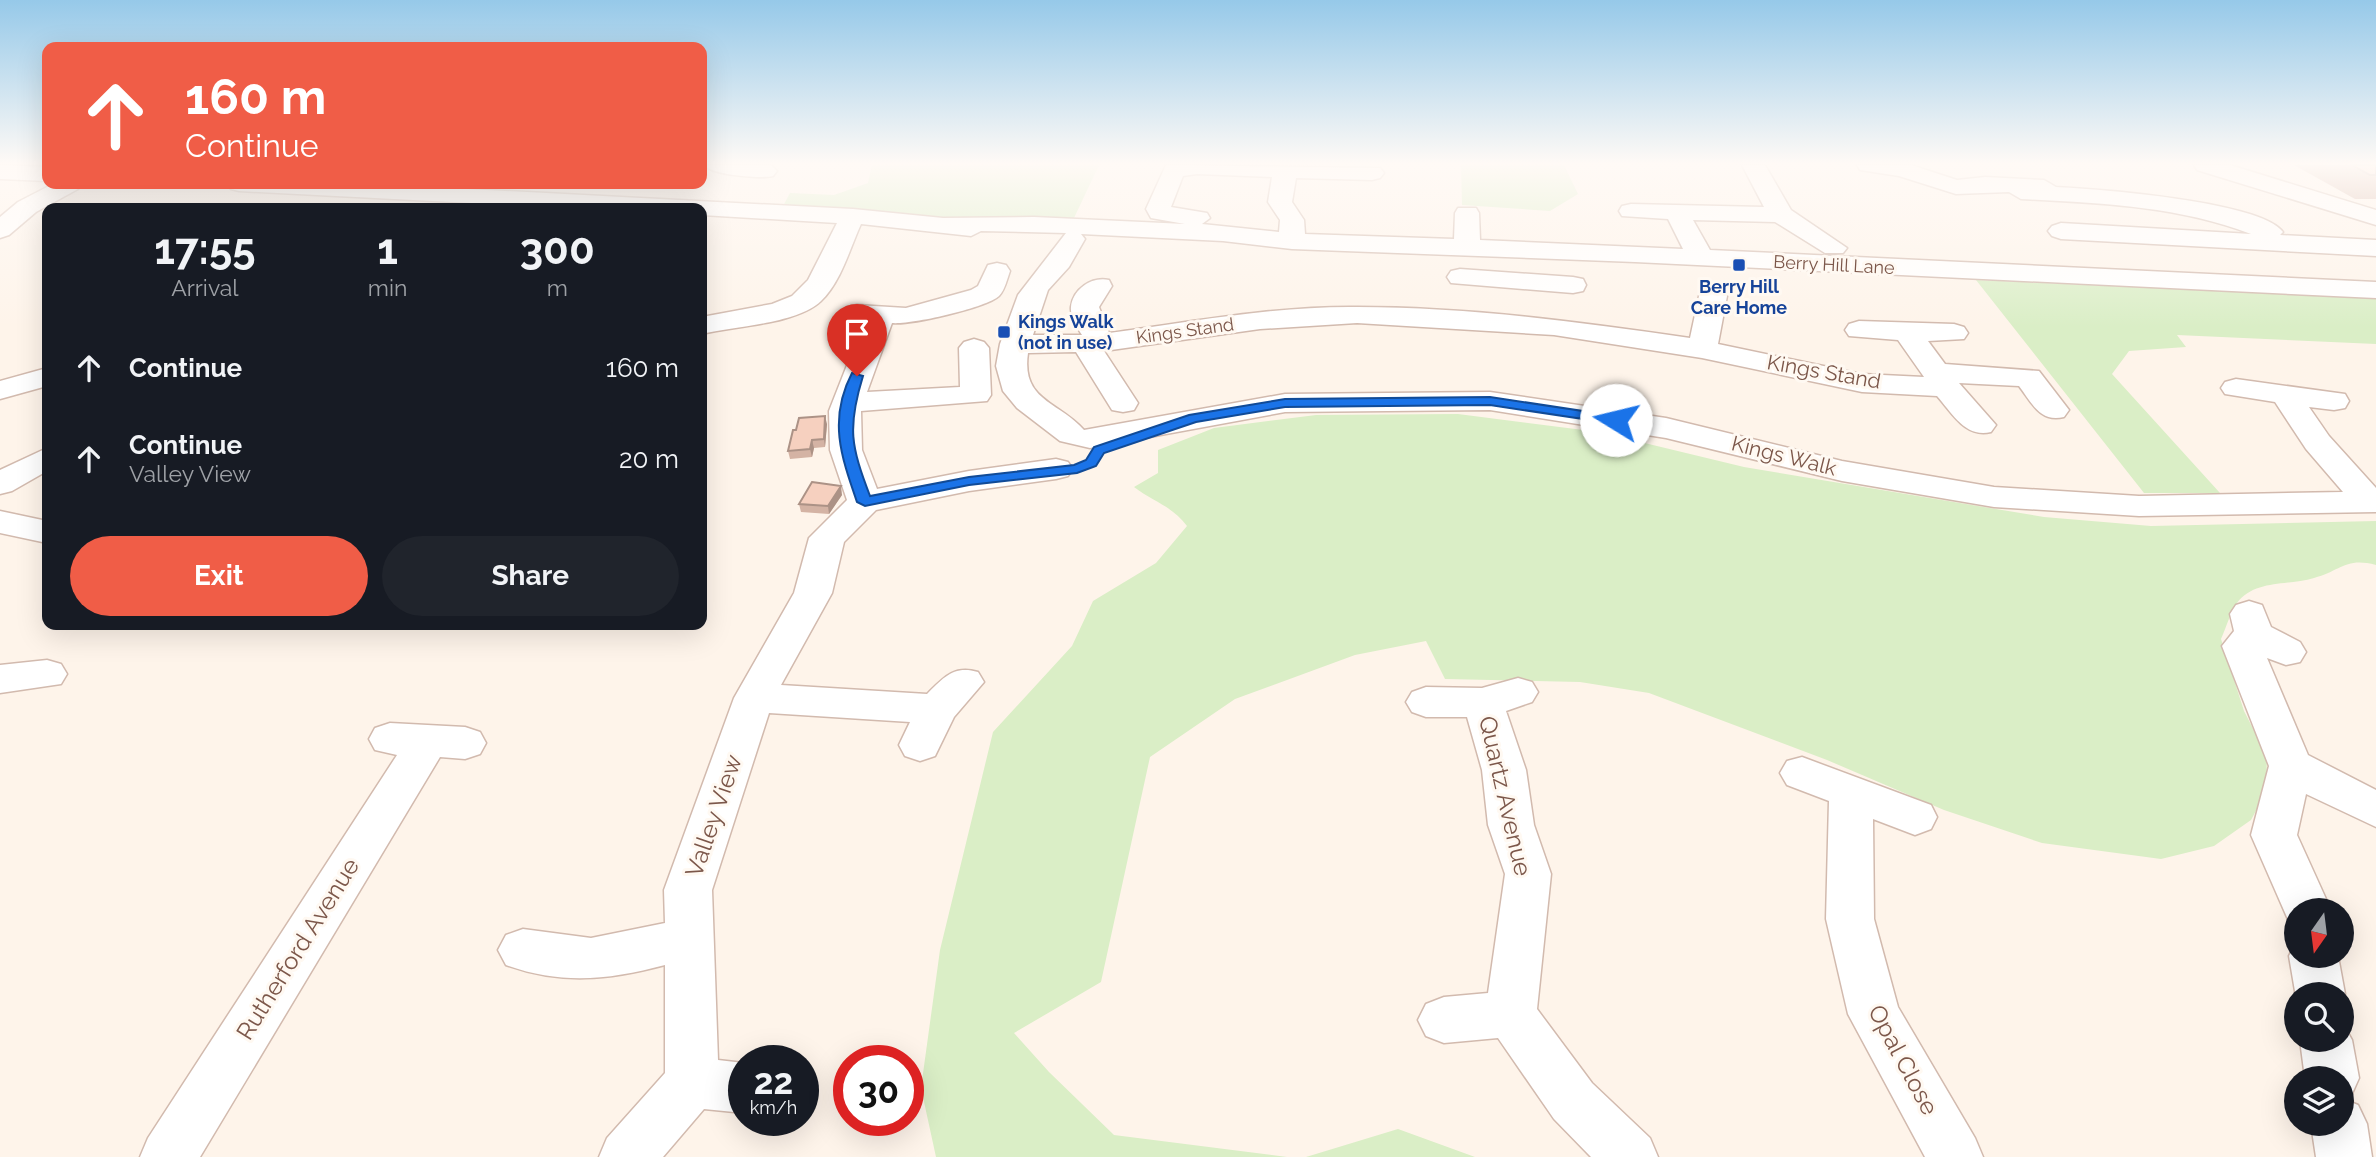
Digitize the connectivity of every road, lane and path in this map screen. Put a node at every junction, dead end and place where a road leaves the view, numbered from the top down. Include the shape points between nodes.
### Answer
1 (851, 219) edge
2 (889, 219) edge
3 (1192, 219) edge
4 (1287, 219) edge
5 (1467, 219) edge
6 (1680, 219) edge
7 (1787, 219) edge
8 (2238, 219) edge
9 (1292, 231) junction
10 (2061, 231) dead end
11 (1059, 233) junction
12 (2303, 246) junction
13 (1467, 247) junction
14 (1834, 248) dead end
15 (2376, 248) edge
16 (1701, 257) junction
17 (997, 271) dead end
18 (1460, 277) dead end
19 (1494, 279) junction
20 (1573, 285) dead end
21 (1099, 286) dead end
22 (2376, 290) edge
23 (1713, 296) dead end
24 (1503, 323) junction
25 (707, 324) edge
26 (1859, 330) dead end
27 (1906, 331) junction
28 (1954, 333) dead end
29 (1093, 343) junction
30 (1014, 344) junction
31 (974, 348) dead end
32 (1702, 349) junction
33 (42, 378) edge
34 (1941, 380) junction
35 (2236, 388) dead end
36 (0, 390) edge
37 (2286, 394) junction
38 (1027, 401) junction
39 (2334, 401) dead end
40 (848, 402) junction
41 (1123, 403) dead end
42 (2053, 410) dead end
43 (1980, 425) dead end
44 (1087, 440) junction
45 (1043, 456) junction
46 (42, 461) edge
47 (0, 484) edge
48 (865, 502) junction
49 (2373, 502) edge
50 (0, 522) edge
51 (42, 531) edge
52 (2263, 633) dead end
53 (47, 674) dead end
54 (0, 679) edge
55 (754, 698) junction
56 (1426, 702) dead end
57 (428, 741) dead end
58 (920, 745) dead end
59 (2291, 765) junction
60 (1802, 773) dead end
61 (1852, 793) junction
62 (2376, 810) edge
63 (1915, 817) dead end
64 (2302, 898) edge
65 (689, 937) junction
66 (523, 950) dead end
67 (1511, 1014) junction
68 (1444, 1020) dead end
69 (692, 1082) junction
70 (728, 1086) edge
71 (2340, 1136) edge
72 (168, 1157) edge
73 (627, 1157) edge
74 (1630, 1157) edge
75 (1955, 1157) edge
76 (2343, 1157) edge

1 - 25 street via 813,295 782,310
2 - 11 street, Berry Hill Lane via 1006,235
3 - 9 street
4 - 9 street
5 - 13 street
6 - 16 street
7 - 14 street
8 - 12 street
9 - 11 street, Berry Hill Lane via 1219,245
9 - 13 street, Berry Hill Lane
10 - 12 street
11 - 30 street via 1062,263 1037,286
12 - 15 street
13 - 16 street, Berry Hill Lane
16 - 22 street, Berry Hill Lane
17 - 40 street via 990,290 981,296 881,314
18 - 19 street
19 - 20 street
19 - 24 street
21 - 29 street via 1086,298 1083,313
23 - 32 street
24 - 29 street, Kings Stand via 1356,304
24 - 32 street, Kings Stand via 1553,341
26 - 27 street
27 - 28 street
27 - 34 street
29 - 30 street, Kings Stand
29 - 41 street via 1094,362
30 - 38 street via 1009,369 1015,388
31 - 40 street via 976,396
32 - 34 street, Kings Stand via 1862,383
33 - 36 street
34 - 42 street, Kings Stand via 2028,377
34 - 43 street
35 - 37 street
37 - 39 street
37 - 49 street via 2317,442
38 - 44 street
38 - 45 street
40 - 48 street via 846,450
44 - 45 street, Kings Walk via 1091,463 1077,469
44 - 49 street, Kings Walk via 1285,403 1490,401 1666,428 1842,471 1994,497 2139,506
45 - 48 street via 969,481
46 - 47 street
48 - 55 street, Valley View via 827,538 813,593
50 - 51 street
52 - 59 street via 2242,646
53 - 54 street
55 - 58 street via 951,696
55 - 65 street, Valley View via 688,890
56 - 67 street, Quartz Avenue via 1501,698 1511,825 1528,873
57 - 72 street, Rutherford Avenue
59 - 62 street
59 - 64 street via 2274,835
60 - 61 street
61 - 63 street
61 - 75 street, Opal Close via 1850,919 1874,1014
65 - 66 street via 591,959
65 - 69 street, Valley View
67 - 68 street
67 - 74 street via 1573,1101
69 - 70 street
69 - 73 street
71 - 76 street

